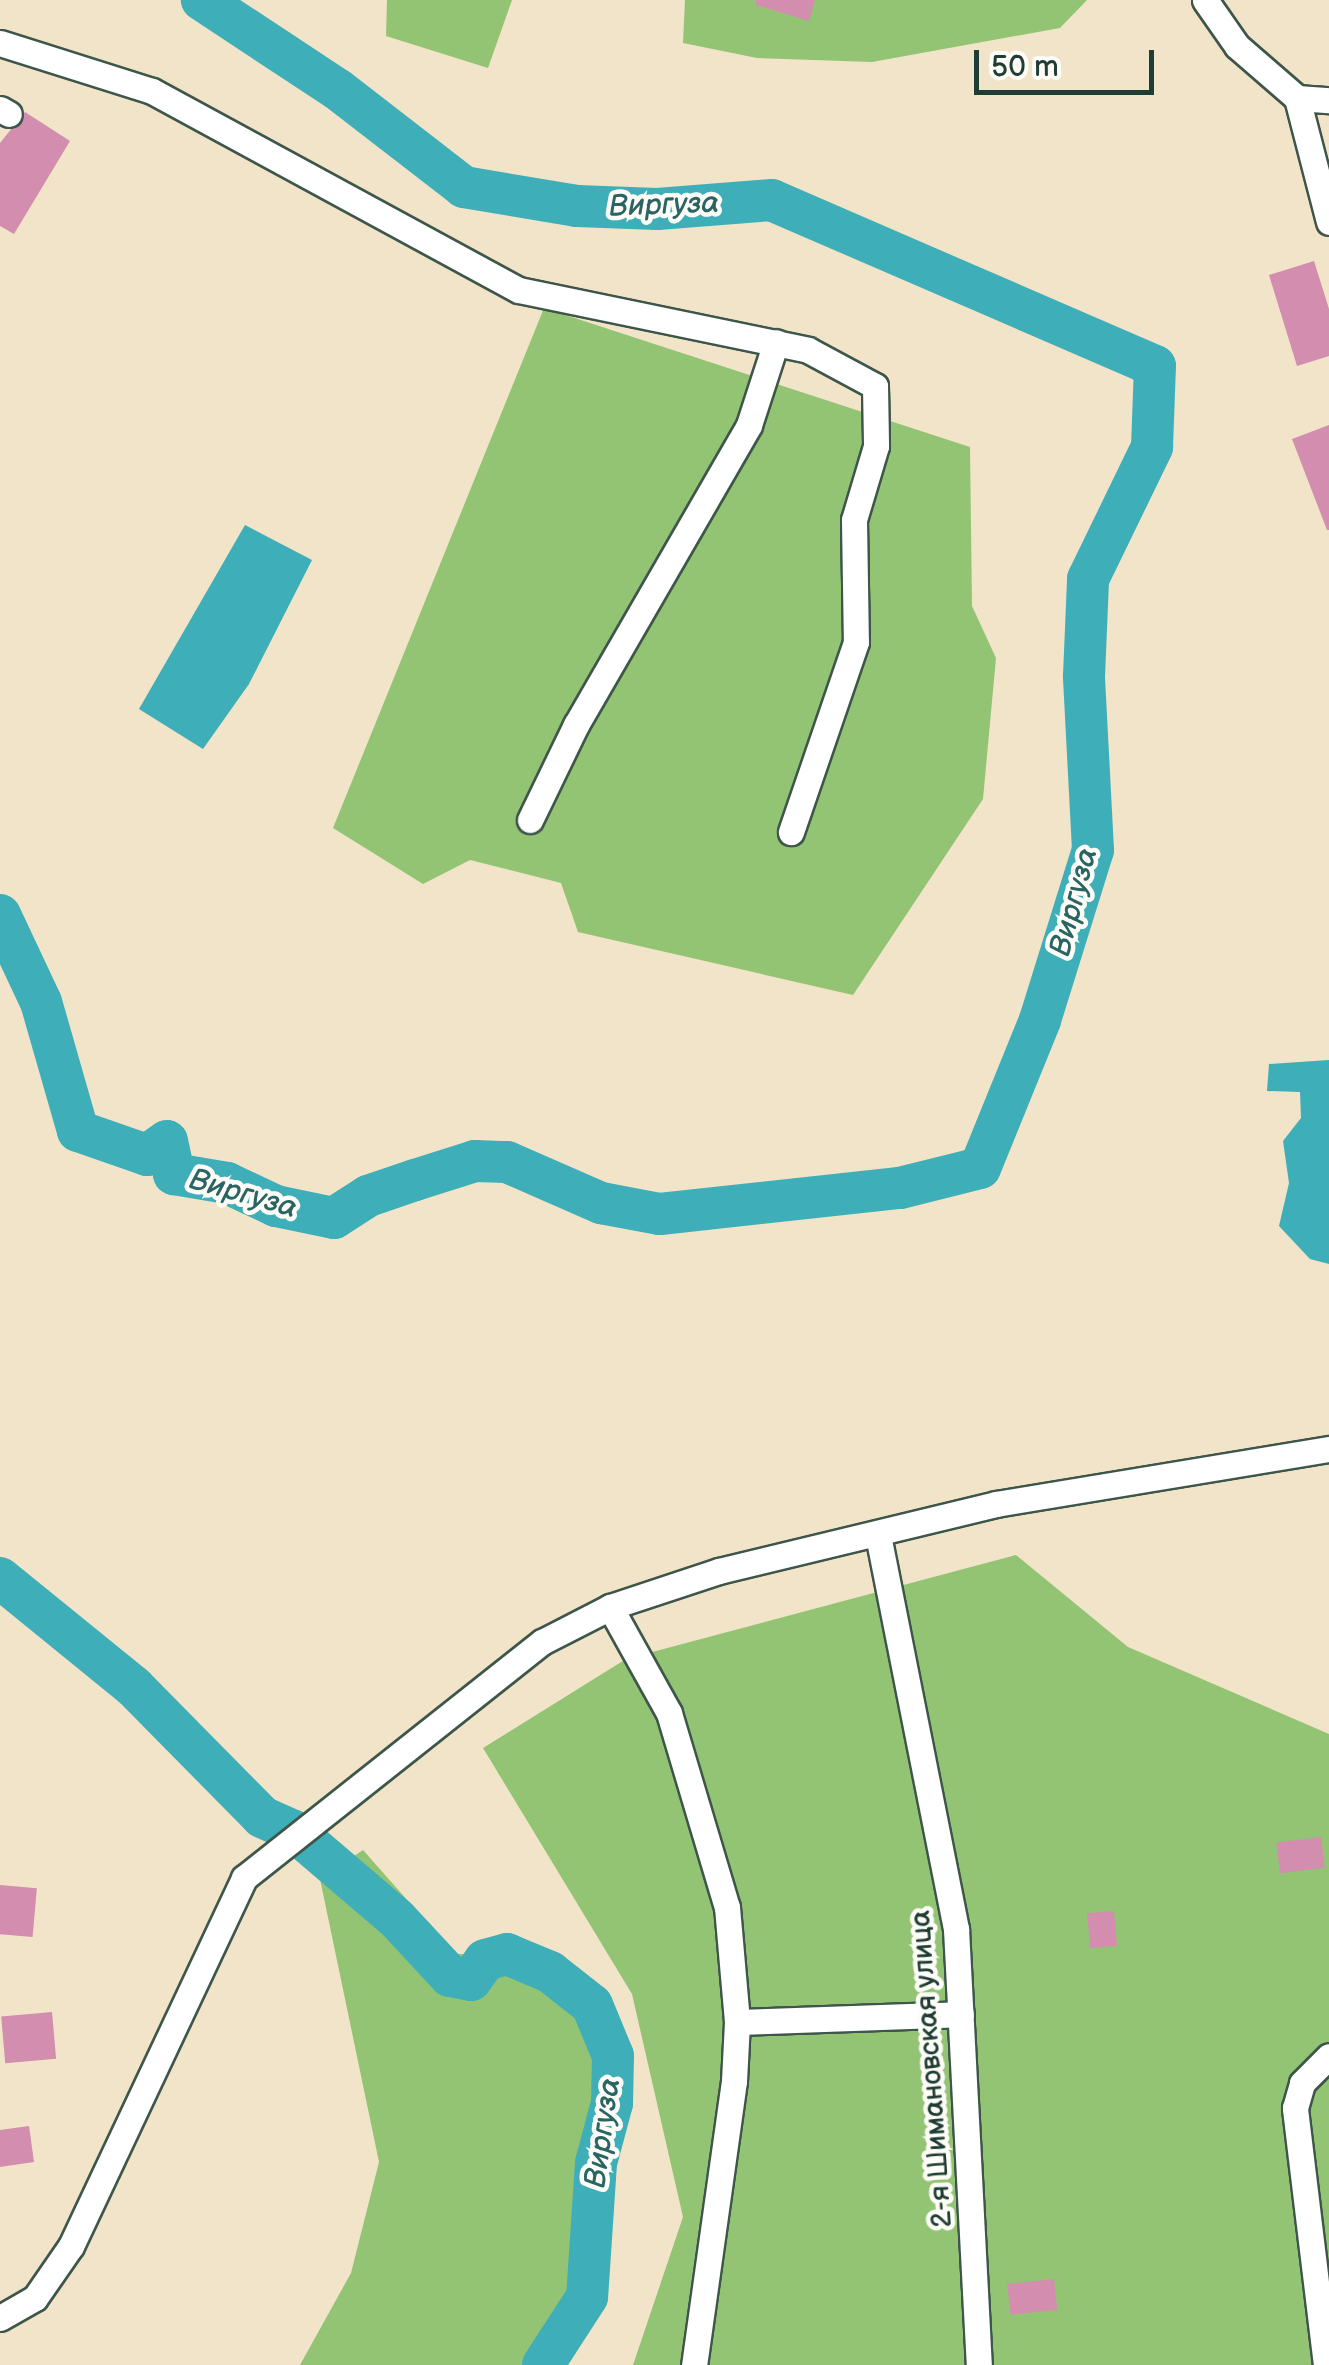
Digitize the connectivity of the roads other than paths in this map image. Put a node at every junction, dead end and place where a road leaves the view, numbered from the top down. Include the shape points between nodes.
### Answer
1 (1204, 0) edge
2 (0, 42) edge
3 (1297, 98) junction
4 (1329, 100) edge
5 (1329, 222) edge
6 (776, 342) junction
7 (530, 820) dead end
8 (792, 832) dead end
9 (1329, 1449) edge
10 (878, 1535) junction
11 (610, 1608) junction
12 (960, 2014) junction
13 (738, 2022) junction
14 (1329, 2056) edge
15 (1, 2322) edge
16 (694, 2365) edge
17 (980, 2365) edge
18 (1326, 2365) edge

1 - 3 street via 1237,46
2 - 6 street via 152,91 519,290
3 - 4 street
3 - 5 street
6 - 7 street via 748,426 576,725
6 - 8 street via 808,350 876,386 876,446 854,520 856,642
9 - 10 street via 996,1504
10 - 11 street via 719,1571
10 - 12 street, 2-я Шимановская улица via 956,1929
11 - 13 street via 669,1713 726,1907
11 - 15 street via 542,1642 244,1878 71,2246 35,2298
12 - 13 street
12 - 17 street, 2-я Шимановская улица
13 - 16 street via 712,2269
14 - 18 street via 1302,2082 1295,2108

